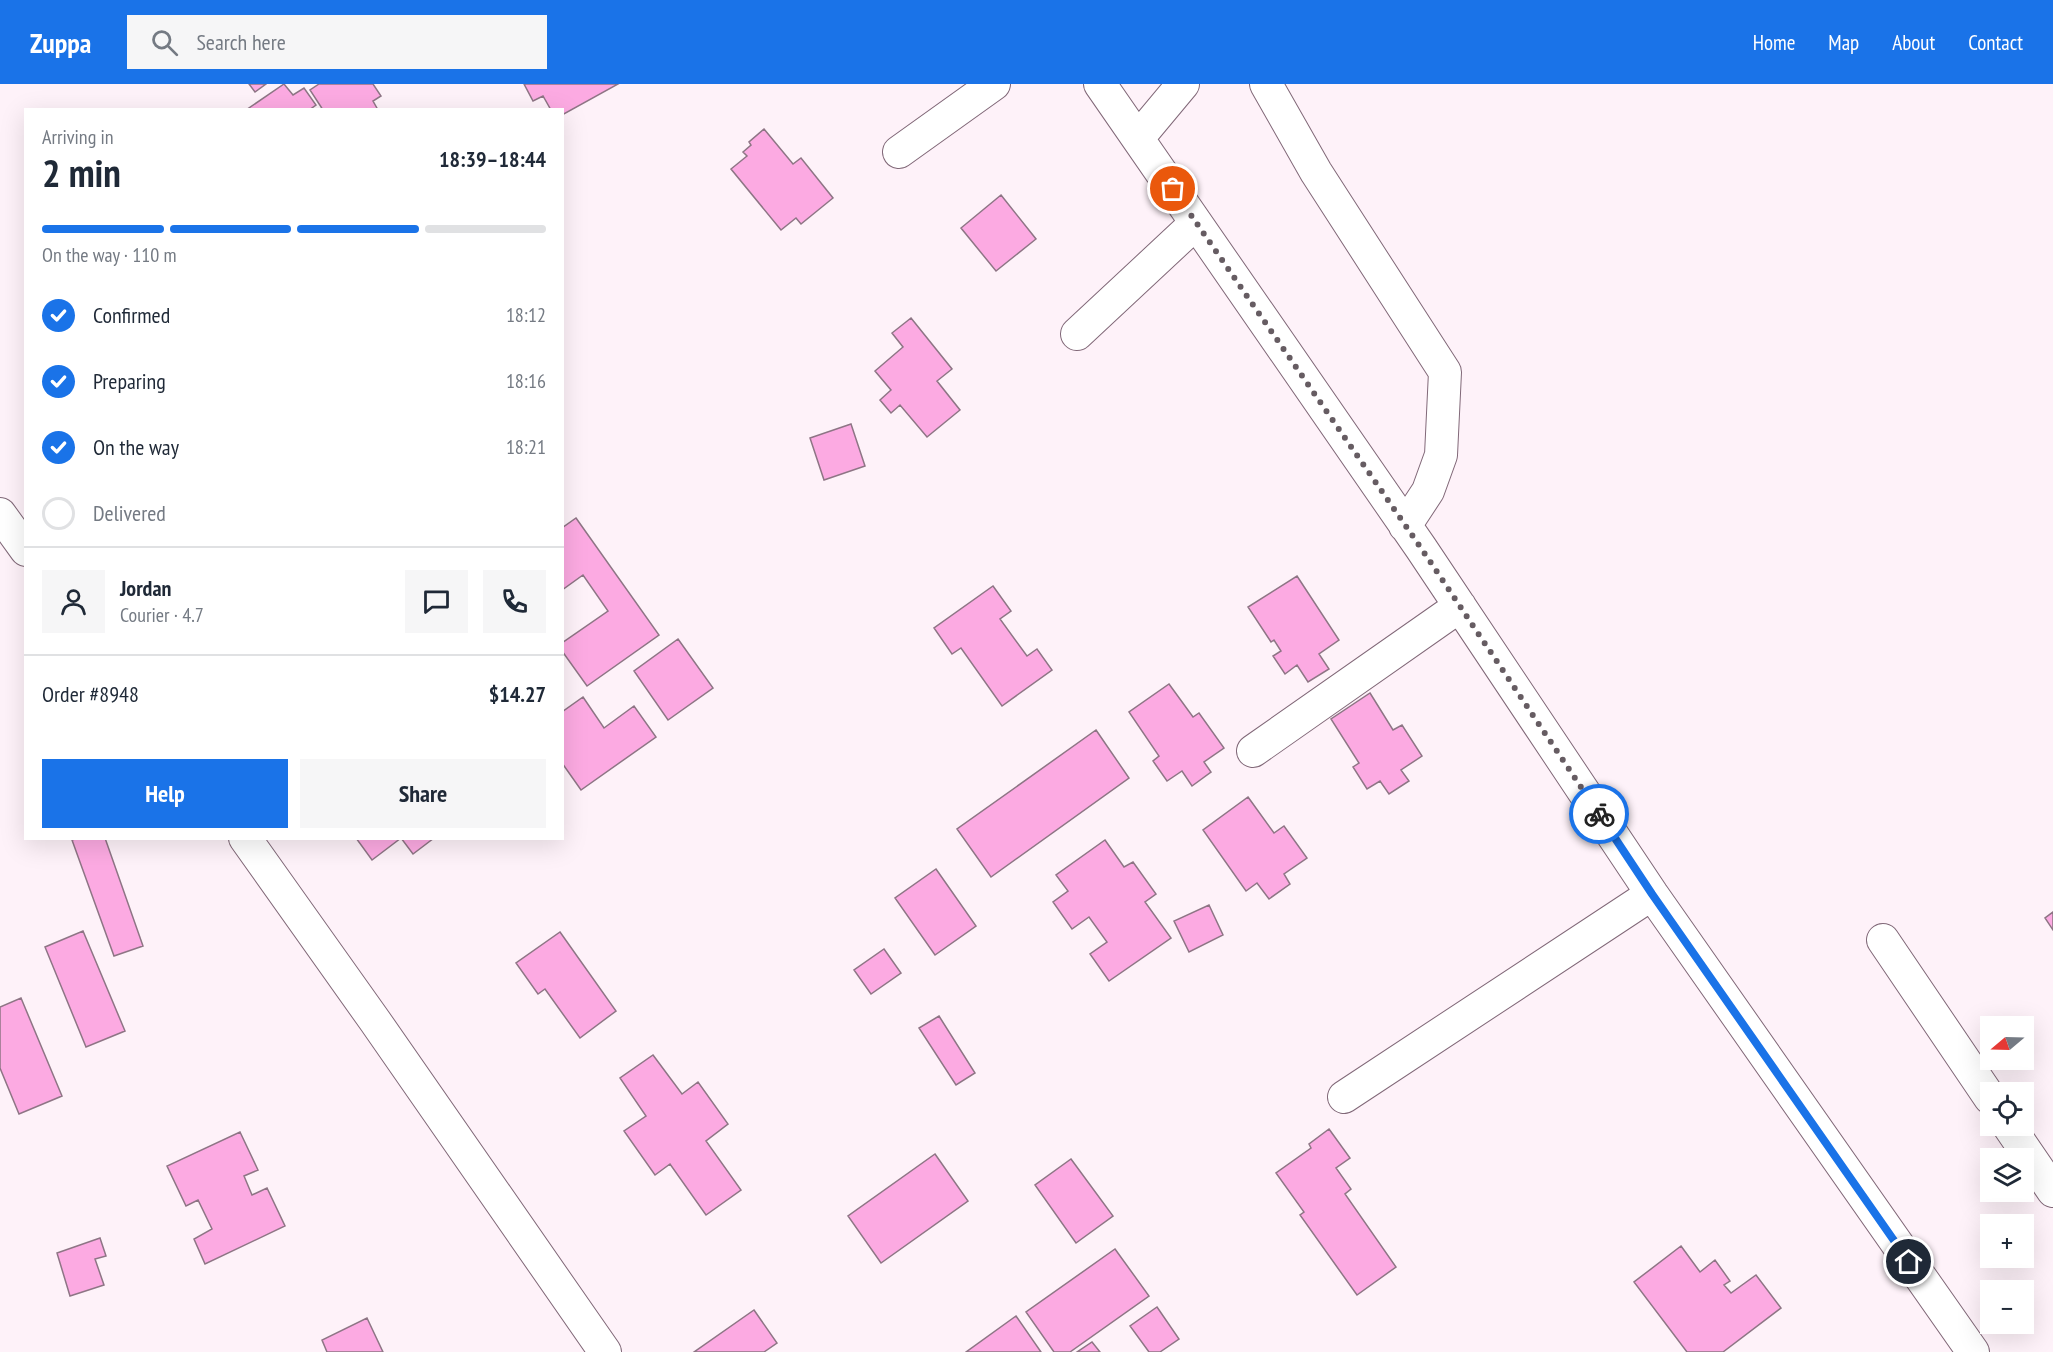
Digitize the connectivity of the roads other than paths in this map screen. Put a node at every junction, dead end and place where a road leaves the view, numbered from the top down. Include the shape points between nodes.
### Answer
1 (994, 84) edge
2 (1100, 84) edge
3 (1183, 84) edge
4 (1266, 84) edge
5 (1138, 138) junction
6 (899, 152) dead end
7 (1197, 223) junction
8 (1077, 334) dead end
9 (0, 514) edge
10 (1405, 526) junction
11 (24, 547) edge
12 (1460, 606) junction
13 (1253, 751) dead end
14 (246, 840) edge
15 (1652, 894) junction
16 (1883, 940) dead end
17 (1980, 1083) edge
18 (1344, 1097) dead end
19 (2016, 1136) edge
20 (2053, 1191) edge
21 (605, 1352) edge
22 (1973, 1352) edge

1 - 6 street
2 - 5 street
3 - 5 street
4 - 10 street via 1316,172 1445,372 1441,455 1428,491
5 - 7 street
7 - 8 street
7 - 10 street
9 - 11 street
10 - 12 street
12 - 13 street
12 - 15 street
14 - 21 street
15 - 18 street
15 - 22 street
16 - 17 street
19 - 20 street

